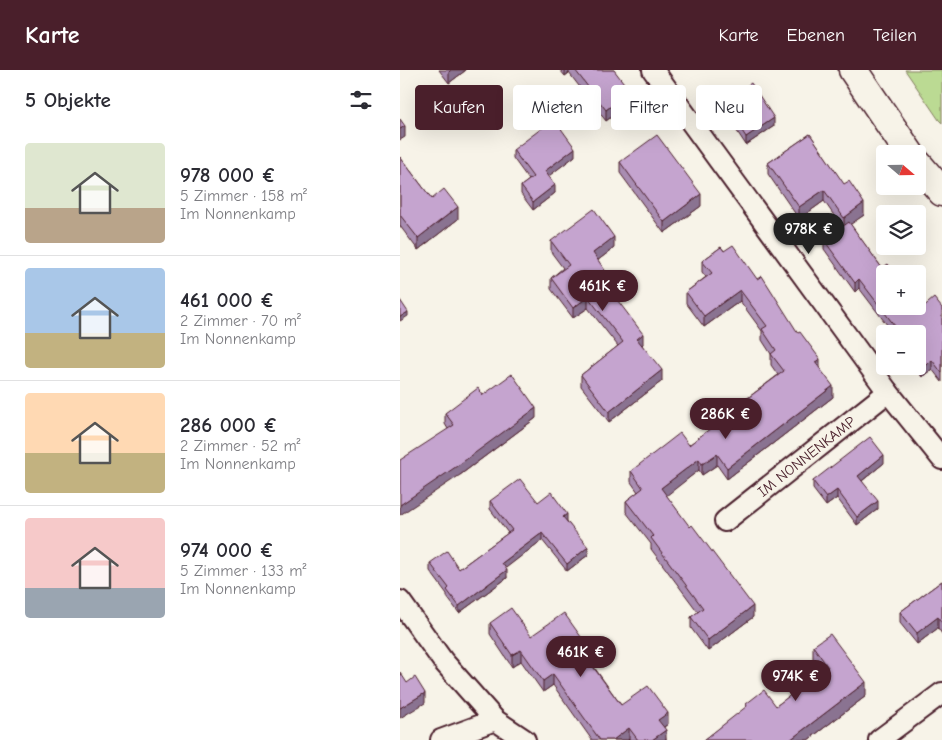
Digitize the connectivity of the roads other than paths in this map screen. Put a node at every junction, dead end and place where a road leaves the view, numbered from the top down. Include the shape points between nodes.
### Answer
1 (653, 70) edge
2 (852, 70) edge
3 (904, 145) edge
4 (926, 173) edge
5 (942, 192) edge
6 (888, 392) junction
7 (942, 459) edge
8 (725, 521) dead end
9 (400, 601) edge
10 (942, 693) edge
11 (495, 720) junction
12 (441, 740) edge
13 (525, 740) edge
14 (879, 740) edge

1 - 6 street
2 - 3 main road
4 - 5 main road
6 - 7 street
6 - 8 street, IM NONNENKAMP
9 - 11 street via 442,662
10 - 14 street
11 - 12 street
11 - 13 street

